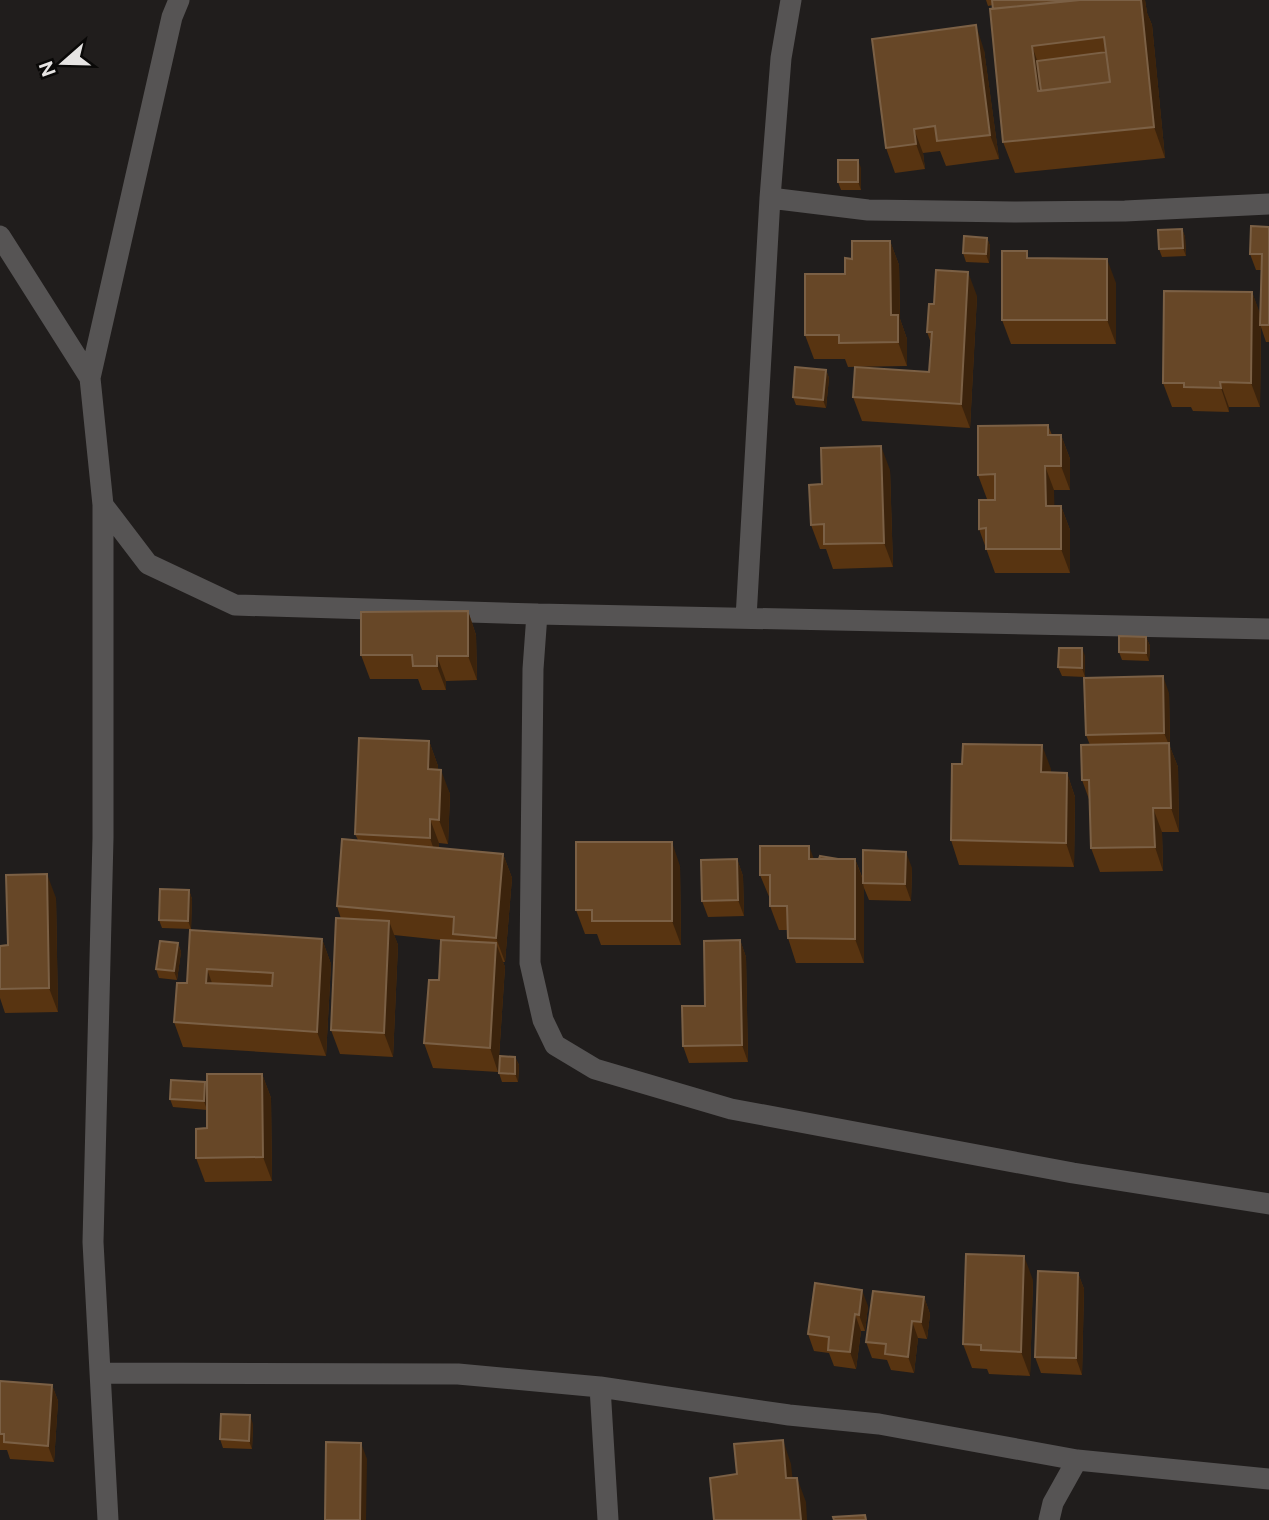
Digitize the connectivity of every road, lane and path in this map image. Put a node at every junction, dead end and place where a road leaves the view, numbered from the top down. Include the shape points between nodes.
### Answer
1 (179, 0) edge
2 (791, 0) edge
3 (771, 198) junction
4 (1269, 204) edge
5 (0, 236) edge
6 (90, 379) junction
7 (103, 505) junction
8 (537, 614) junction
9 (746, 618) junction
10 (1269, 629) edge
11 (1269, 1204) edge
12 (100, 1373) junction
13 (600, 1387) junction
14 (1077, 1460) junction
15 (1269, 1479) edge
16 (108, 1520) edge
17 (608, 1520) edge
18 (1049, 1520) edge

1 - 6 street
2 - 3 street via 781,58
3 - 4 street via 868,210 1014,212
3 - 9 street
5 - 6 street
6 - 7 street
7 - 8 street via 149,564 234,605
7 - 12 street via 103,838 93,1242
8 - 9 street
8 - 11 street via 530,963 543,1020 555,1045 595,1069 731,1109 1073,1173
9 - 10 street
12 - 13 street via 458,1374
12 - 16 street
13 - 14 street via 879,1424
13 - 17 street
14 - 15 street
14 - 18 street via 1053,1503

